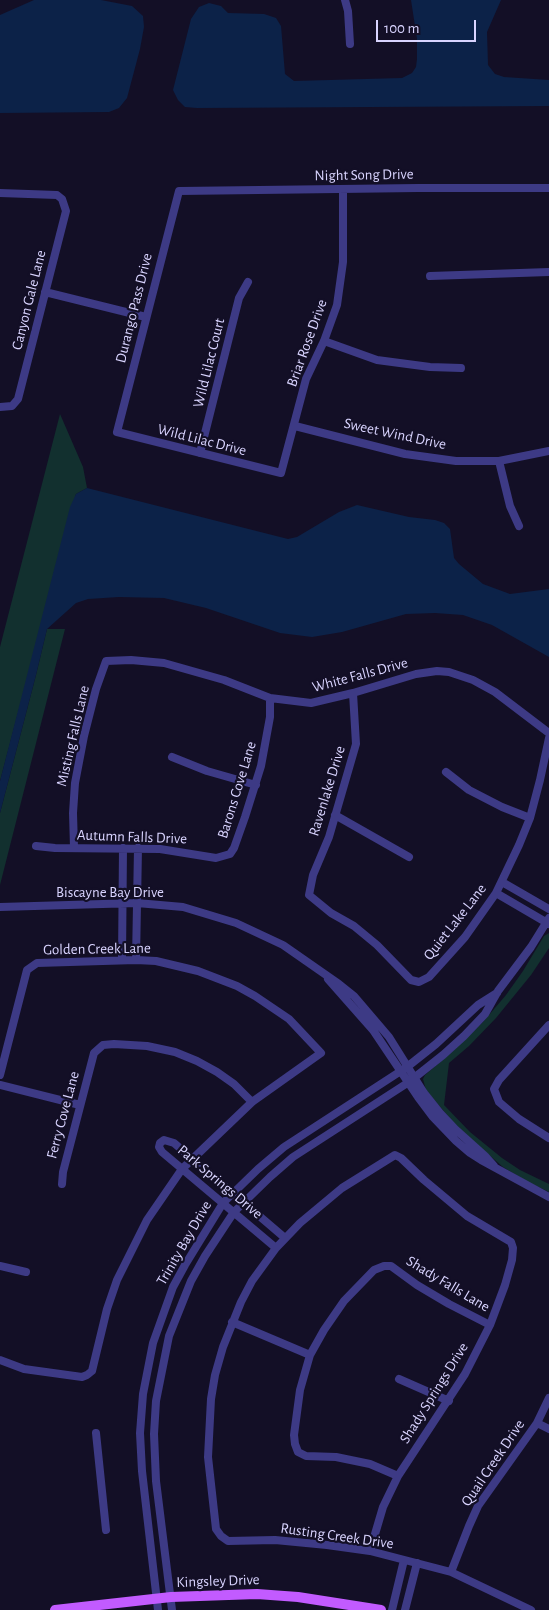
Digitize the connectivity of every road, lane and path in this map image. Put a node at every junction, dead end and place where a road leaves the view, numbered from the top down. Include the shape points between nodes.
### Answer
1 (345, 0) edge
2 (350, 44) dead end
3 (549, 188) edge
4 (343, 189) junction
5 (179, 191) joint
6 (0, 192) edge
7 (549, 272) edge
8 (430, 276) dead end
9 (248, 282) dead end
10 (45, 292) junction
11 (146, 316) junction
12 (324, 341) junction
13 (461, 368) dead end
14 (0, 407) edge
15 (295, 426) junction
16 (117, 432) joint
17 (549, 451) edge
18 (200, 453) junction
19 (499, 461) junction
20 (281, 474) joint
21 (519, 526) dead end
22 (106, 661) joint
23 (353, 693) junction
24 (270, 698) junction
25 (549, 733) edge
26 (549, 738) edge
27 (172, 757) dead end
28 (446, 772) dead end
29 (256, 785) junction
30 (334, 815) junction
31 (530, 818) junction
32 (36, 846) dead end
33 (74, 848) junction
34 (123, 848) junction
35 (138, 848) junction
36 (226, 856) joint
37 (409, 857) dead end
38 (502, 882) junction
39 (496, 893) junction
40 (137, 903) junction
41 (123, 904) junction
42 (0, 907) edge
43 (549, 909) edge
44 (548, 921) edge
45 (122, 960) junction
46 (136, 960) junction
47 (419, 982) joint
48 (498, 992) junction
49 (549, 1025) edge
50 (404, 1069) junction
51 (0, 1075) edge
52 (411, 1080) junction
53 (0, 1085) edge
54 (252, 1102) junction
55 (80, 1105) junction
56 (549, 1138) edge
57 (192, 1160) junction
58 (182, 1169) junction
59 (62, 1184) dead end
60 (232, 1194) junction
61 (549, 1197) edge
62 (223, 1203) junction
63 (243, 1203) junction
64 (234, 1212) junction
65 (285, 1238) junction
66 (276, 1248) junction
67 (0, 1266) edge
68 (26, 1272) dead end
69 (232, 1322) junction
70 (490, 1325) junction
71 (310, 1355) junction
72 (0, 1360) edge
73 (399, 1380) dead end
74 (549, 1398) edge
75 (449, 1401) junction
76 (536, 1423) junction
77 (549, 1429) edge
78 (96, 1433) dead end
79 (398, 1476) junction
80 (106, 1530) dead end
81 (370, 1551) junction
82 (404, 1560) junction
83 (417, 1563) junction
84 (451, 1572) junction
85 (171, 1597) junction
86 (157, 1599) junction
87 (55, 1610) edge
88 (158, 1610) edge
89 (172, 1610) edge
90 (381, 1610) edge
91 (392, 1610) edge
92 (405, 1610) edge
93 (530, 1610) edge

1 - 2 street
3 - 4 street, Night Song Drive
4 - 5 street, Night Song Drive
4 - 12 street, Briar Rose Drive via 343,262 337,305
5 - 11 street, Durango Pass Drive
6 - 10 street, Canyon Gale Lane via 57,195 62,199 66,211
7 - 8 street
9 - 18 street, Wild Lilac Court via 239,298
10 - 11 street
10 - 14 street, Canyon Gale Lane via 18,399 12,406
11 - 16 street, Durango Pass Drive
12 - 13 street via 377,360
12 - 15 street, Briar Rose Drive via 306,379
15 - 19 street, Sweet Wind Drive via 405,454 456,461
15 - 20 street, Briar Rose Drive
16 - 18 street, Wild Lilac Drive
17 - 19 street, Sweet Wind Drive
18 - 20 street, Wild Lilac Drive
19 - 21 street via 510,506
22 - 24 street, White Falls Drive via 164,663 224,680
22 - 33 street, Misting Falls Lane via 75,782
23 - 24 street, White Falls Drive via 311,702
23 - 25 street, White Falls Drive via 416,674 449,672 495,692
23 - 30 street, Ravenlake Drive via 356,744
24 - 29 street, Barons Cove Lane via 266,744
26 - 31 street, Quiet Lake Lane
27 - 29 street
28 - 31 street via 469,790
29 - 36 street, Barons Cove Lane via 234,848
30 - 37 street
30 - 47 street, Ravenlake Drive via 309,895 377,945 405,976
31 - 38 street, Quiet Lake Lane
32 - 33 street, Autumn Falls Drive
33 - 34 street, Autumn Falls Drive
34 - 35 street, Autumn Falls Drive
34 - 41 street
35 - 36 street, Autumn Falls Drive via 216,858
35 - 40 street
38 - 39 street, Quiet Lake Lane
38 - 43 street
39 - 44 street
39 - 47 street, Quiet Lake Lane via 465,937 430,977
40 - 41 street, Biscayne Bay Drive
40 - 46 street
40 - 50 street, Biscayne Bay Drive via 182,907 236,924 283,945 354,996 389,1037
41 - 42 street, Biscayne Bay Drive
41 - 45 street
44 - 48 street, Trinity Bay Drive
45 - 46 street, Golden Creek Lane
45 - 51 street, Golden Creek Lane via 36,963 27,970
46 - 54 street, Golden Creek Lane via 176,965 237,986 290,1019 321,1054
48 - 50 street, Trinity Bay Drive via 478,1005
48 - 52 street, Trinity Bay Drive via 485,1014 464,1036
49 - 56 street via 498,1080 494,1089 499,1102
50 - 52 street, Biscayne Bay Drive
50 - 60 street, Trinity Bay Drive via 284,1147
52 - 61 street, Biscayne Bay Drive via 494,1166
52 - 63 street, Trinity Bay Drive via 293,1157
53 - 55 street
54 - 55 street, Ferry Cove Lane via 234,1084 197,1061 147,1046 114,1044 103,1046 94,1053
54 - 57 street
55 - 59 street, Ferry Cove Lane
57 - 58 street
57 - 58 street, Park Springs Drive via 169,1141 160,1143 162,1152
57 - 60 street, Park Springs Drive
58 - 62 street, Park Springs Drive
58 - 72 street via 147,1220 117,1280 104,1317 92,1371 82,1377 24,1368
60 - 62 street, Trinity Bay Drive
60 - 63 street, Park Springs Drive
62 - 64 street, Park Springs Drive
62 - 86 street, Trinity Bay Drive via 173,1287 148,1364 140,1433
63 - 64 street, Trinity Bay Drive
63 - 65 street, Park Springs Drive
64 - 66 street, Park Springs Drive
64 - 85 street, Trinity Bay Drive via 205,1256 180,1307 169,1336 156,1401 154,1458
65 - 66 street
65 - 70 street, Shady Springs Drive via 342,1188 395,1155 467,1216 510,1242 514,1248
66 - 69 street via 252,1281
67 - 68 street
69 - 71 street
69 - 81 street, Rusting Creek Drive via 215,1375 209,1419 208,1458 216,1529 228,1541 275,1540
70 - 71 street, Shady Falls Lane via 417,1285 391,1266 384,1266 374,1270 344,1301
70 - 75 street, Shady Springs Drive
71 - 79 street via 296,1412 294,1444 298,1452 306,1456 336,1457 370,1464
73 - 75 street
74 - 76 street, Quail Creek Drive
75 - 79 street, Shady Springs Drive
76 - 77 street
76 - 84 street, Quail Creek Drive via 478,1506
78 - 80 street
79 - 81 street, Shady Springs Drive via 383,1507
81 - 82 street, Rusting Creek Drive
82 - 83 street, Rusting Creek Drive
82 - 91 street
83 - 84 street, Rusting Creek Drive
83 - 92 street
84 - 93 street, Rusting Creek Drive
85 - 86 main road, Kingsley Drive
85 - 89 street, Trinity Bay Drive
85 - 90 main road, Kingsley Drive via 257,1594 308,1598
86 - 87 main road, Kingsley Drive
86 - 88 street, Trinity Bay Drive

